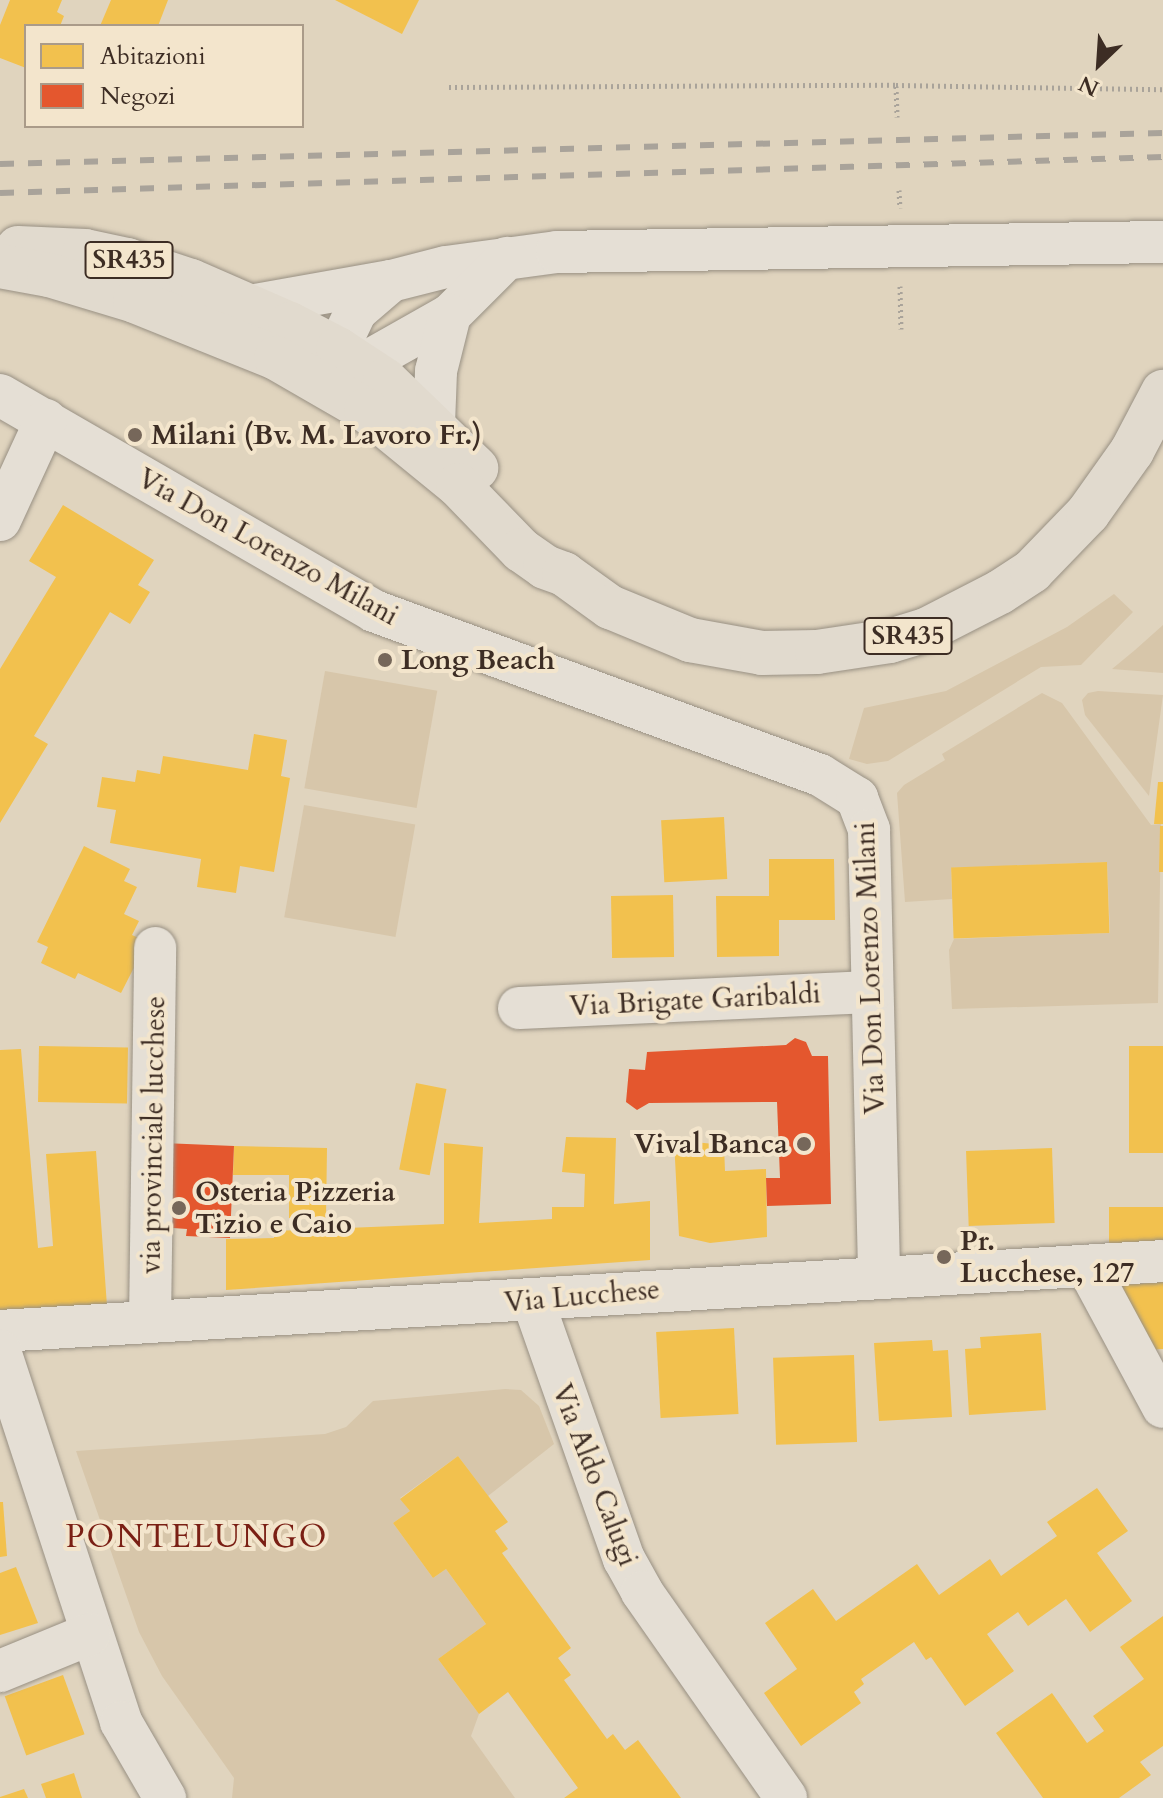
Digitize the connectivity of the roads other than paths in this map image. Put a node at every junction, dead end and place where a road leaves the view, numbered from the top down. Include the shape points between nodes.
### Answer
1 (1163, 242) edge
2 (0, 249) edge
3 (507, 258) junction
4 (0, 266) edge
5 (391, 281) junction
6 (250, 306) junction
7 (450, 315) junction
8 (341, 365) junction
9 (1163, 392) edge
10 (0, 395) edge
11 (46, 420) junction
12 (434, 424) junction
13 (0, 520) edge
14 (564, 574) junction
15 (155, 948) dead end
16 (871, 992) junction
17 (519, 1008) dead end
18 (1163, 1261) edge
19 (1087, 1266) junction
20 (879, 1276) junction
21 (533, 1301) junction
22 (150, 1321) junction
23 (0, 1331) edge
24 (0, 1351) edge
25 (1163, 1407) edge
26 (90, 1634) junction
27 (0, 1671) edge
28 (165, 1798) edge
29 (786, 1798) edge

1 - 3 street via 557,252
2 - 6 main road, SR435 via 105,255 152,267
3 - 5 street
3 - 7 street
4 - 8 main road via 135,301 249,346
5 - 6 street
5 - 8 street via 356,311
6 - 8 main road, SR435
7 - 8 street
7 - 12 street via 436,371
8 - 12 main road, SR435
8 - 14 main road via 366,410 427,458 533,560
9 - 14 main road, SR435 via 1106,491 1058,547 1032,571 975,606 899,639 817,652 725,648 644,623 610,607
10 - 11 street, Via Don Lorenzo Milani
11 - 13 street
11 - 16 street, Via Don Lorenzo Milani via 391,619 845,788 862,804 869,830
12 - 14 main road, SR435 via 544,539
15 - 22 street, via provinciale lucchese
16 - 17 street, Via Brigate Garibaldi
16 - 20 street, Via Don Lorenzo Milani
18 - 19 street, Via Lucchese
19 - 20 street, Via Lucchese
19 - 25 street
20 - 21 street, Via Lucchese
21 - 22 street, Via Lucchese
21 - 29 street, Via Aldo Calugi via 624,1559
22 - 23 street, Via Lucchese
24 - 26 street
26 - 27 street
26 - 28 street via 121,1722

